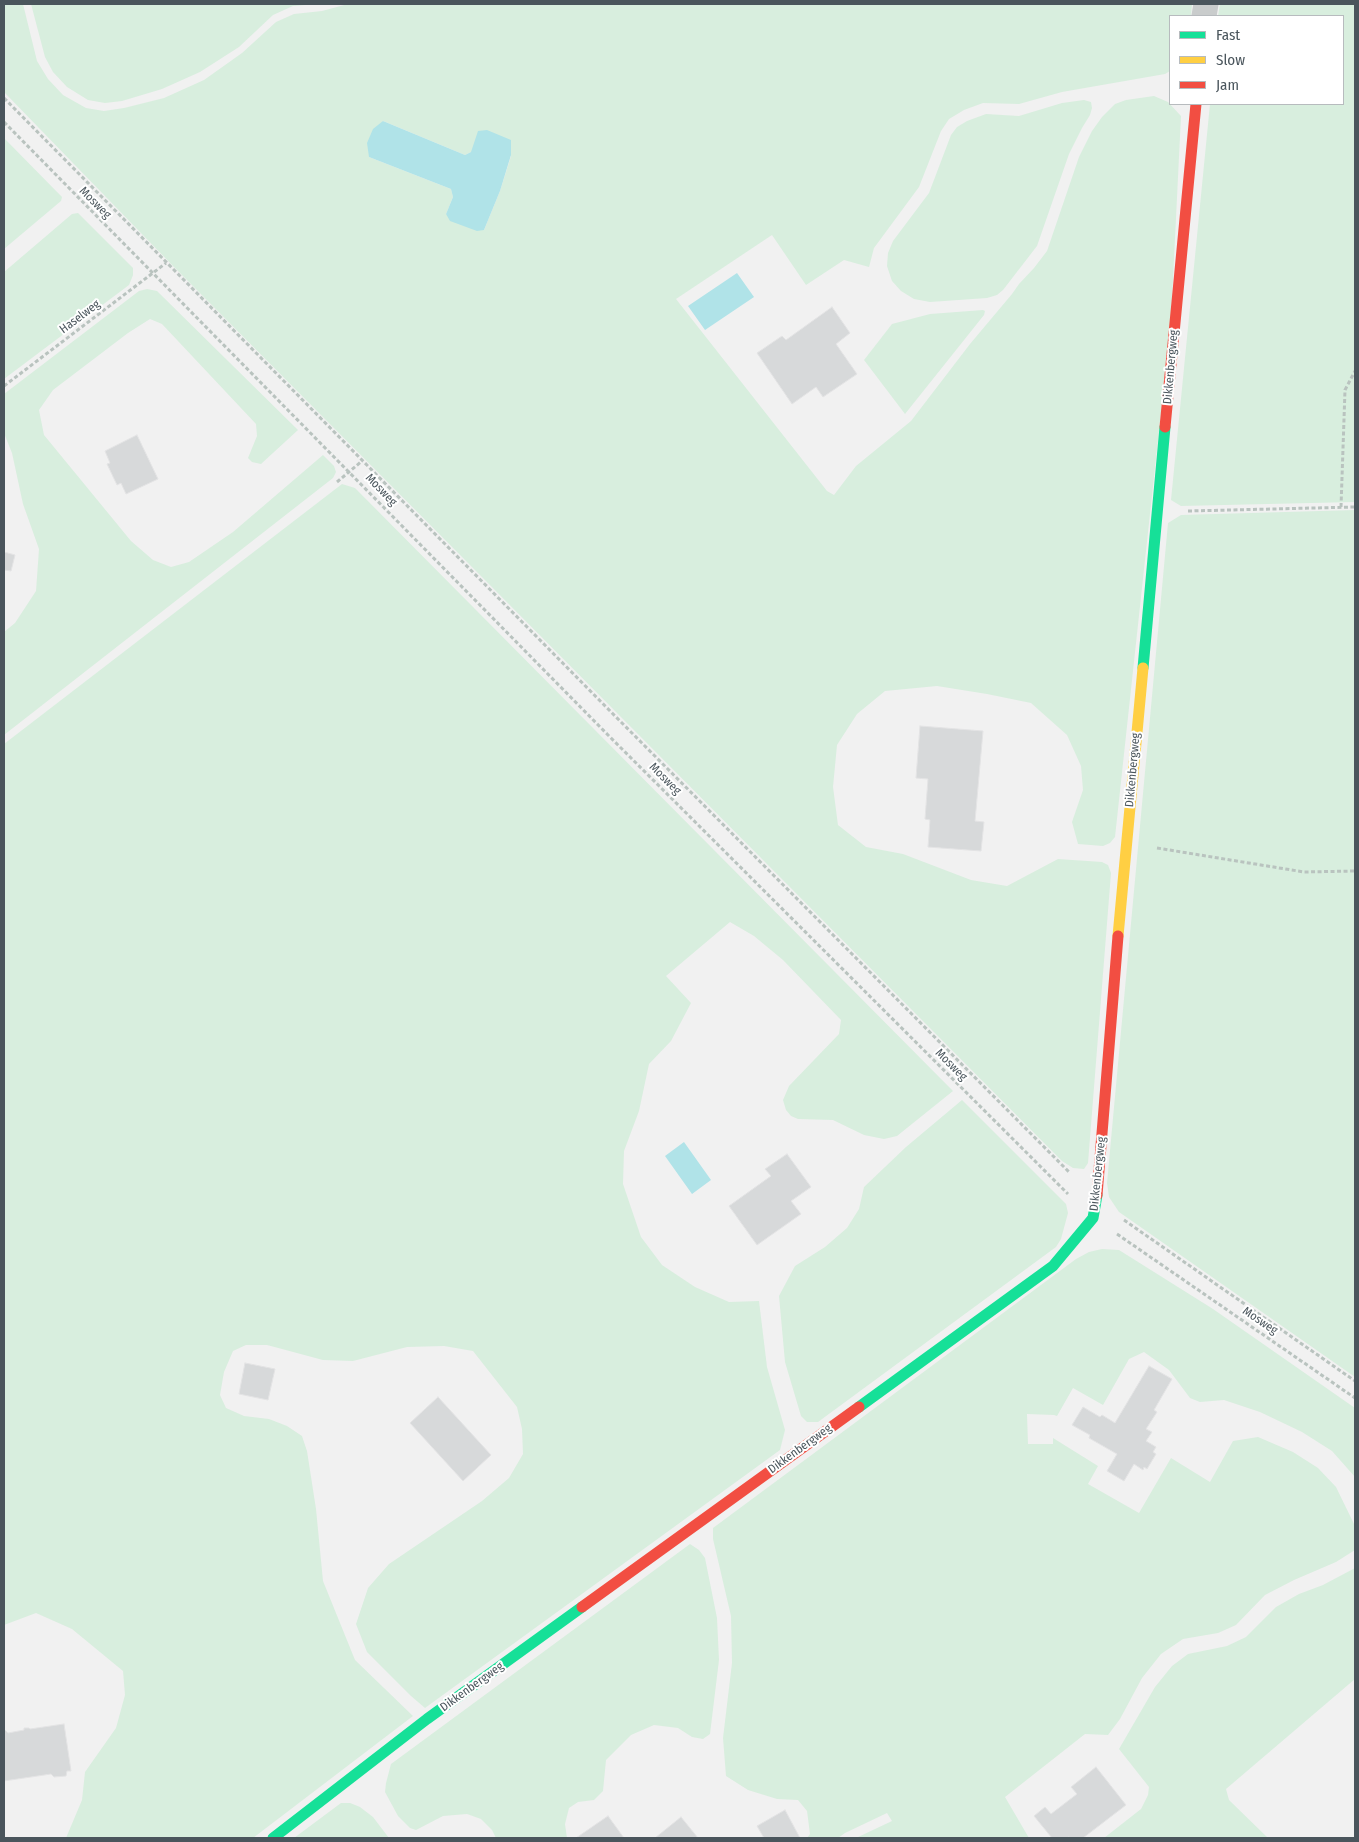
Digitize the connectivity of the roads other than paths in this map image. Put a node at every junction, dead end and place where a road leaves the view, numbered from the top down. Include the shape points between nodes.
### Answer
1 (1196, 105) edge
2 (273, 1838) edge

1 - 2 street, Dikkenbergweg via 1093,1218 1053,1266 427,1719

